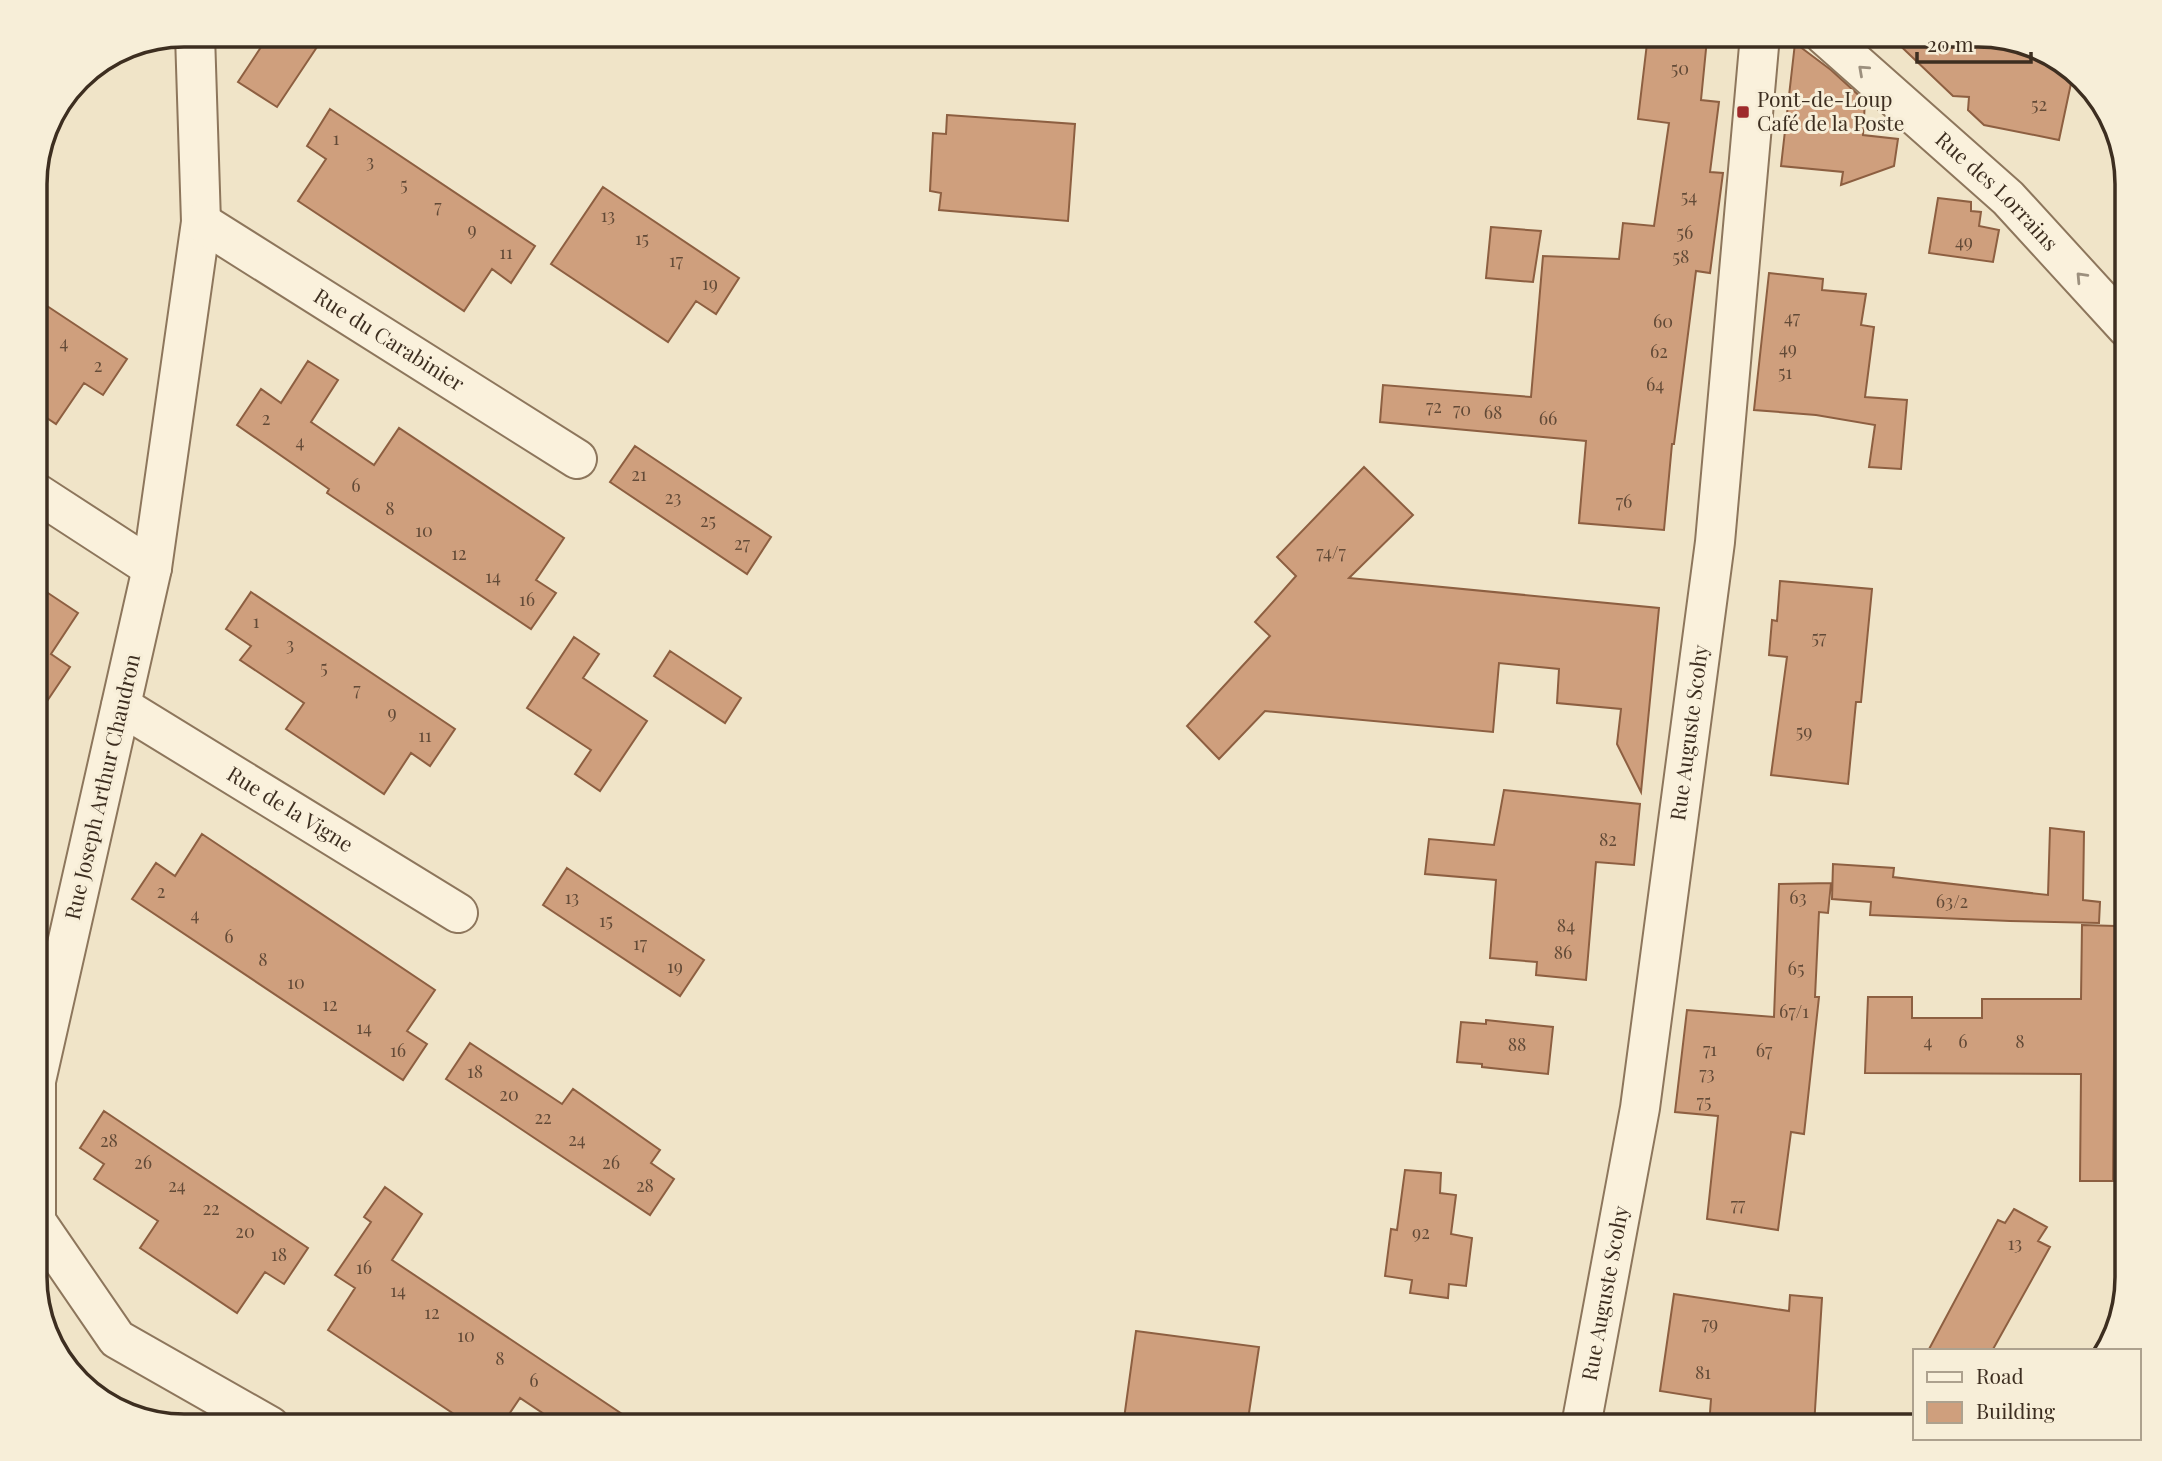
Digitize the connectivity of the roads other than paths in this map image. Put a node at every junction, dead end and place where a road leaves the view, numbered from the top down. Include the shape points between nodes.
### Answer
1 (188, 47) edge
2 (1759, 47) edge
3 (1838, 47) edge
4 (201, 222) junction
5 (2115, 315) edge
6 (577, 459) dead end
7 (48, 500) edge
8 (152, 568) junction
9 (121, 706) junction
10 (458, 913) dead end
11 (48, 1028) edge
12 (48, 1238) edge
13 (249, 1414) edge
14 (1583, 1414) edge

1 - 4 street, Rue Joseph Arthur Chaudron
2 - 14 street, Rue Auguste Scohy via 1711,570 1640,1108
5 -> 3 street, Rue des Lorrains via 2008,198
4 - 6 street, Rue du Carabinier
4 - 8 street, Rue Joseph Arthur Chaudron
7 - 8 street
8 - 9 street, Rue Joseph Arthur Chaudron
9 - 10 street, Rue de la Vigne
9 - 11 street, Rue Joseph Arthur Chaudron
12 - 13 street, Rue Joseph Arthur Chaudron via 117,1339

